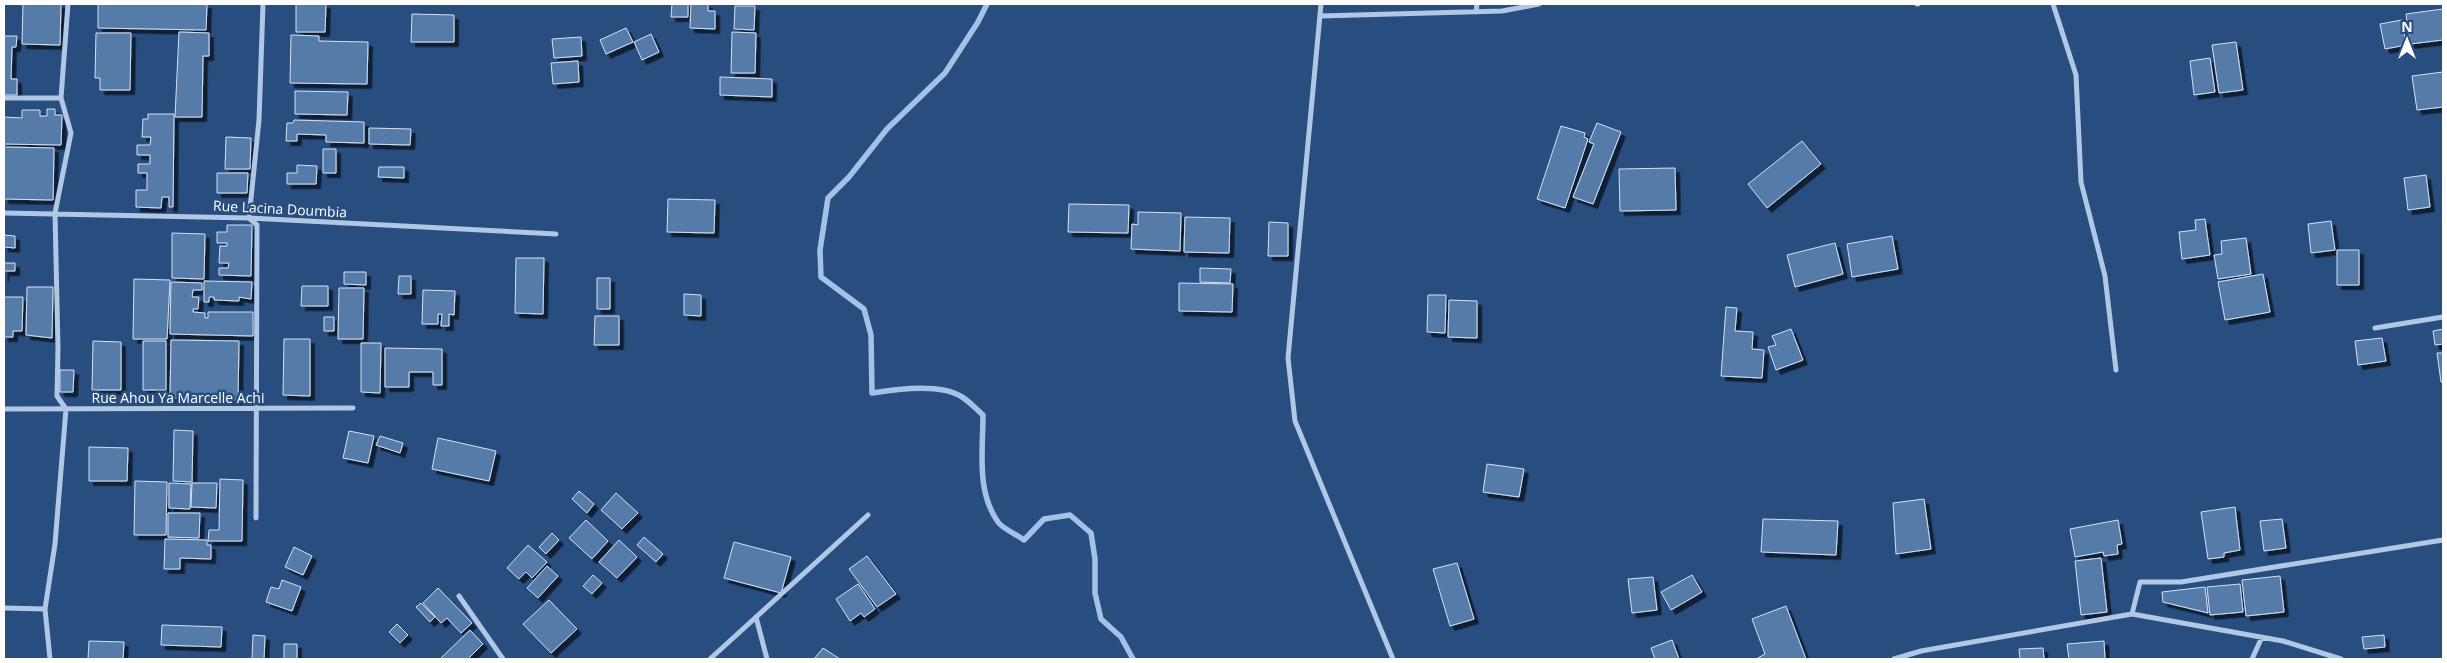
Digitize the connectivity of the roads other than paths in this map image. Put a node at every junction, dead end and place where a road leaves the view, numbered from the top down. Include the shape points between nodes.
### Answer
1 (68, 4) edge
2 (263, 4) edge
3 (1321, 4) edge
4 (1477, 4) edge
5 (1539, 4) edge
6 (2053, 4) edge
7 (1476, 12) junction
8 (1320, 16) junction
9 (4, 98) edge
10 (61, 98) junction
11 (4, 212) edge
12 (55, 213) junction
13 (249, 218) junction
14 (556, 234) dead end
15 (2443, 317) edge
16 (2374, 328) dead end
17 (2116, 370) dead end
18 (353, 408) dead end
19 (4, 409) edge
20 (256, 409) junction
21 (66, 410) junction
22 (868, 515) dead end
23 (256, 518) dead end
24 (2443, 540) edge
25 (459, 596) dead end
26 (4, 608) edge
27 (45, 609) junction
28 (2132, 614) junction
29 (756, 617) junction
30 (2262, 637) junction
31 (50, 659) edge
32 (503, 659) edge
33 (710, 659) edge
34 (767, 659) edge
35 (1394, 659) edge
36 (1894, 659) edge
37 (2252, 659) edge
38 (2341, 659) edge

1 - 10 street
2 - 13 street via 259,120
3 - 8 street
4 - 7 street
5 - 7 street
6 - 17 street via 2076,75 2081,182 2105,276
7 - 8 street
8 - 35 street via 1288,358 1295,421
9 - 10 street
10 - 12 street via 71,134
11 - 12 street, Rue Lacina Doumbia
12 - 13 street, Rue Lacina Doumbia
12 - 21 street via 57,396
13 - 14 street, Rue Lacina Doumbia
13 - 20 street via 257,225
15 - 16 street
18 - 20 street, Rue Ahou Ya Marcelle Achi
19 - 21 street, Rue Ahou Ya Marcelle Achi
20 - 21 street, Rue Ahou Ya Marcelle Achi
20 - 23 street
21 - 27 street via 55,544
22 - 29 street
24 - 28 street via 2181,582 2140,582
25 - 32 street
26 - 27 street
27 - 31 street
28 - 30 street
28 - 36 street via 1921,650
29 - 33 street
29 - 34 street
30 - 37 street
30 - 38 street

